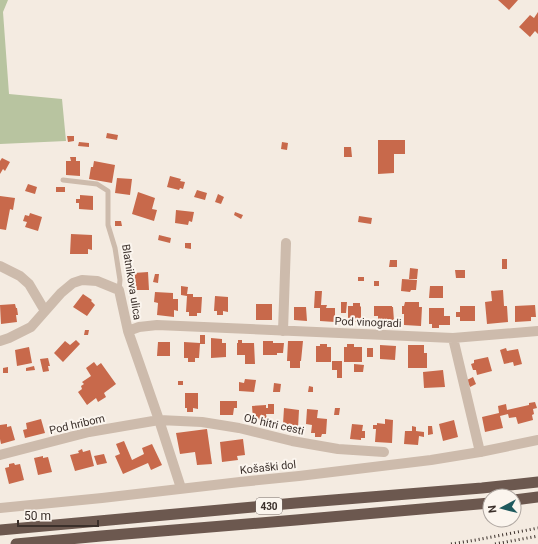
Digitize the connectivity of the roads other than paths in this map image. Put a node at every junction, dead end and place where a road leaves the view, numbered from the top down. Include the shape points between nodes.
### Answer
1 (63, 180) dead end
2 (286, 243) dead end
3 (0, 266) edge
4 (119, 290) junction
5 (45, 311) junction
6 (128, 331) junction
7 (283, 331) junction
8 (538, 331) edge
9 (453, 338) junction
10 (0, 341) edge
11 (160, 420) junction
12 (538, 440) edge
13 (384, 452) dead end
14 (480, 452) junction
15 (0, 455) edge
16 (538, 482) edge
17 (181, 488) junction
18 (538, 497) edge
19 (522, 499) edge
20 (482, 504) edge
21 (0, 508) edge
22 (0, 530) edge
23 (16, 544) edge

1 - 4 lane, Blatnikova ulica via 97,184 108,191 108,225 115,248
2 - 7 street
3 - 5 street via 20,276 29,284
4 - 5 street via 97,281 82,280 73,283 61,293
4 - 6 street, Blatnikova ulica
5 - 10 street via 31,327
6 - 7 street, Pod vinogradi via 157,325
6 - 11 street, Blatnikova ulica
7 - 9 street, Pod vinogradi
8 - 9 street, Pod vinogradi
9 - 14 street
11 - 13 street, Ob hitri cesti via 202,422 338,449
11 - 15 street, Pod hribom via 89,432
11 - 17 street, Blatnikova ulica
12 - 14 street, Košaški dol
14 - 17 street, Košaški dol via 431,460
16 - 22 highway, 430
17 - 21 street, Košaški dol
18 - 19 highway
20 - 23 highway, 430

